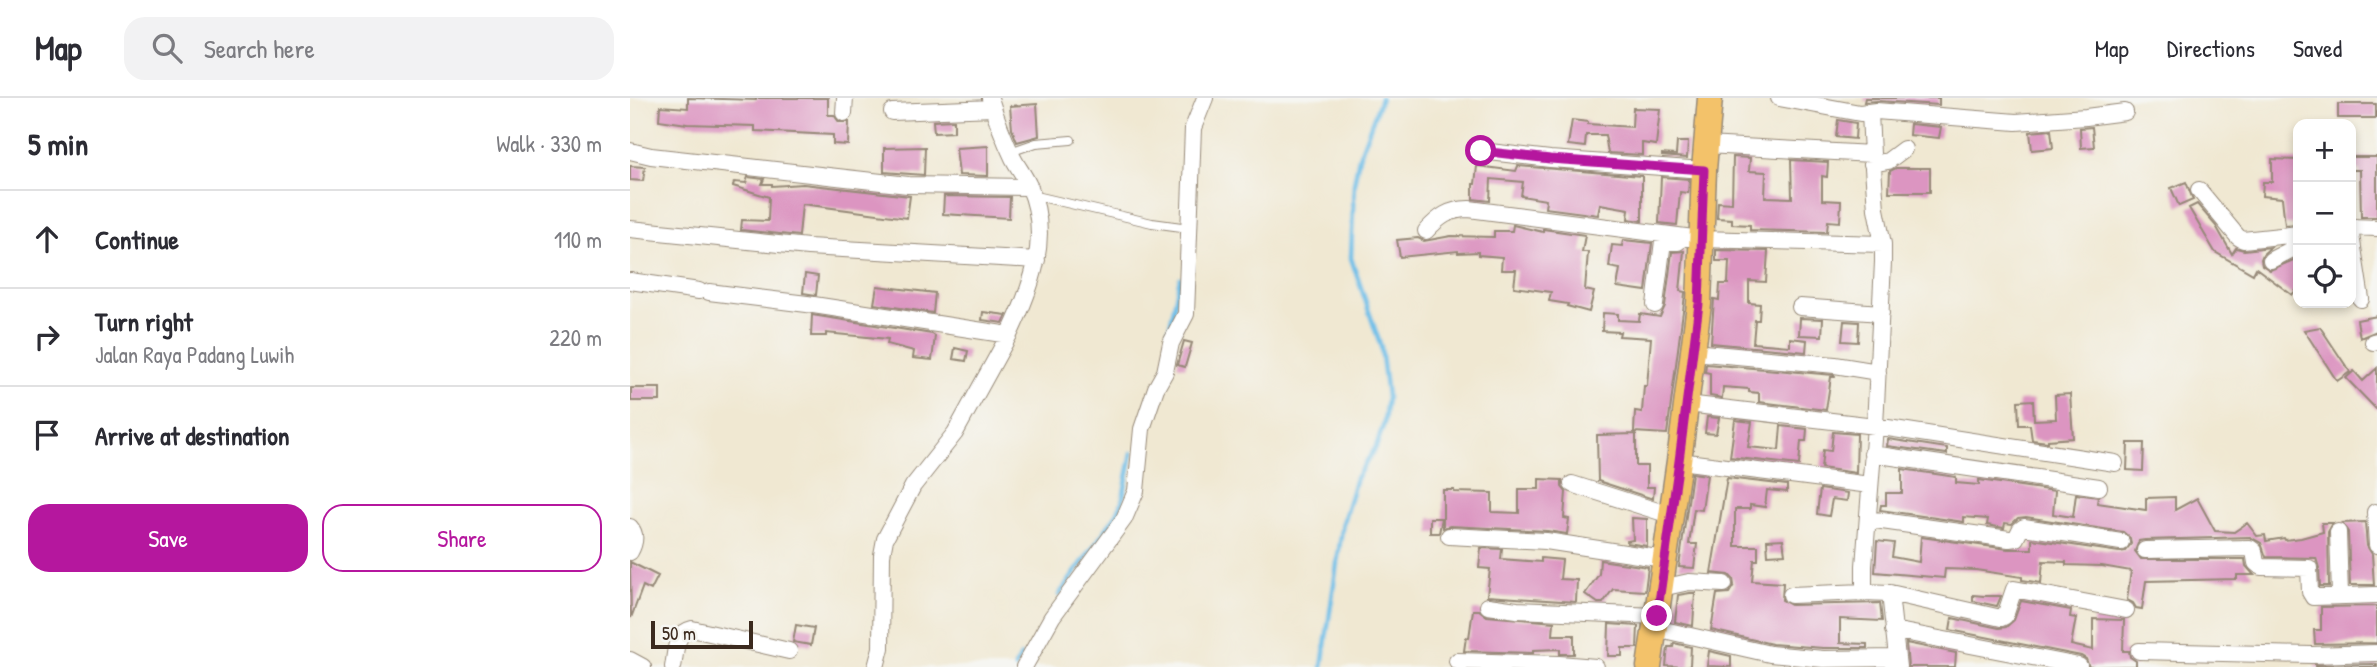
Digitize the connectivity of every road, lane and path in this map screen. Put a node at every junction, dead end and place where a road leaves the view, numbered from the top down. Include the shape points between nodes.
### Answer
1 (1205, 98) edge
2 (1710, 98) edge
3 (1779, 98) edge
4 (992, 103) edge
5 (1896, 105) edge
6 (892, 112) dead end
7 (2125, 112) dead end
8 (1870, 113) junction
9 (1071, 140) dead end
10 (1706, 145) junction
11 (1904, 149) dead end
12 (630, 151) edge
13 (1481, 151) dead end
14 (1010, 152) junction
15 (1872, 159) junction
16 (1704, 170) junction
17 (2199, 190) dead end
18 (1031, 191) junction
19 (2356, 227) edge
20 (1187, 228) junction
21 (2377, 228) edge
22 (630, 229) edge
23 (1426, 231) dead end
24 (2293, 235) edge
25 (1701, 242) junction
26 (1883, 244) junction
27 (2353, 245) edge
28 (2293, 249) edge
29 (1037, 260) junction
30 (2271, 260) dead end
31 (630, 281) edge
32 (2361, 299) dead end
33 (1655, 305) dead end
34 (1800, 307) dead end
35 (1881, 313) junction
36 (1009, 335) junction
37 (1693, 352) junction
38 (1878, 372) junction
39 (1687, 404) junction
40 (1875, 426) junction
41 (1872, 453) junction
42 (1679, 461) junction
43 (2115, 463) dead end
44 (1572, 484) dead end
45 (1871, 485) junction
46 (2099, 487) dead end
47 (2375, 512) dead end
48 (1670, 515) junction
49 (1868, 519) junction
50 (630, 527) edge
51 (2338, 531) dead end
52 (1449, 536) dead end
53 (2121, 542) dead end
54 (2377, 545) edge
55 (2146, 550) dead end
56 (630, 552) edge
57 (1664, 559) junction
58 (1724, 584) dead end
59 (1661, 588) junction
60 (1864, 592) junction
61 (1890, 593) junction
62 (1791, 595) dead end
63 (2377, 595) edge
64 (2340, 596) junction
65 (1488, 606) dead end
66 (2126, 610) dead end
67 (1656, 622) junction
68 (1893, 629) junction
69 (789, 651) dead end
70 (2139, 651) dead end
71 (2377, 653) edge
72 (630, 660) edge
73 (1457, 662) dead end
74 (1897, 662) edge
75 (2079, 666) edge
76 (643, 667) edge
77 (673, 667) edge
78 (876, 667) edge
79 (1024, 667) edge
80 (1596, 667) edge
81 (1649, 667) edge

1 - 20 street via 1193,128
2 - 10 main road
3 - 8 street
4 - 6 street
4 - 14 street
5 - 7 street via 2024,122
5 - 8 street
8 - 15 street
9 - 14 lane via 1036,143
10 - 15 street
10 - 16 main road
11 - 15 street via 1888,161
12 - 18 street via 908,185
13 - 16 street
14 - 18 street
15 - 26 street
16 - 25 main road
17 - 24 street via 2243,240
18 - 20 lane
18 - 29 street via 1039,227
19 - 21 street
20 - 79 street via 1186,314 1171,343 1165,372 1142,429 1138,483 1127,514 1052,617
22 - 29 street via 808,247
23 - 25 street via 1440,216 1469,209
25 - 26 street
25 - 33 street via 1663,241
25 - 37 main road
26 - 35 street
27 - 32 street
28 - 30 street
29 - 36 street
31 - 36 street
34 - 35 street
35 - 38 street
36 - 78 street via 966,415 913,486 885,539 882,638
37 - 38 street
37 - 39 main road
38 - 40 street
39 - 40 street
39 - 42 main road
40 - 41 street
40 - 43 street
41 - 45 street
41 - 46 street
42 - 45 street
42 - 48 main road
44 - 48 street
45 - 49 street
47 - 54 street
48 - 57 main road
49 - 53 street via 2009,539 2016,538 2024,527
49 - 60 street
50 - 56 street via 635,538
51 - 64 street
52 - 57 street via 1546,541
55 - 64 street via 2249,548 2261,567 2309,568 2313,597
57 - 59 main road
58 - 59 street via 1679,582
59 - 67 main road
60 - 61 street
60 - 62 street
61 - 66 street via 2001,618 2014,589
61 - 68 street
63 - 64 street
65 - 67 street
67 - 74 street via 1770,654
67 - 81 main road
68 - 74 street
68 - 75 street
69 - 77 street via 692,629 679,637
70 - 71 street
72 - 76 street
73 - 80 street

